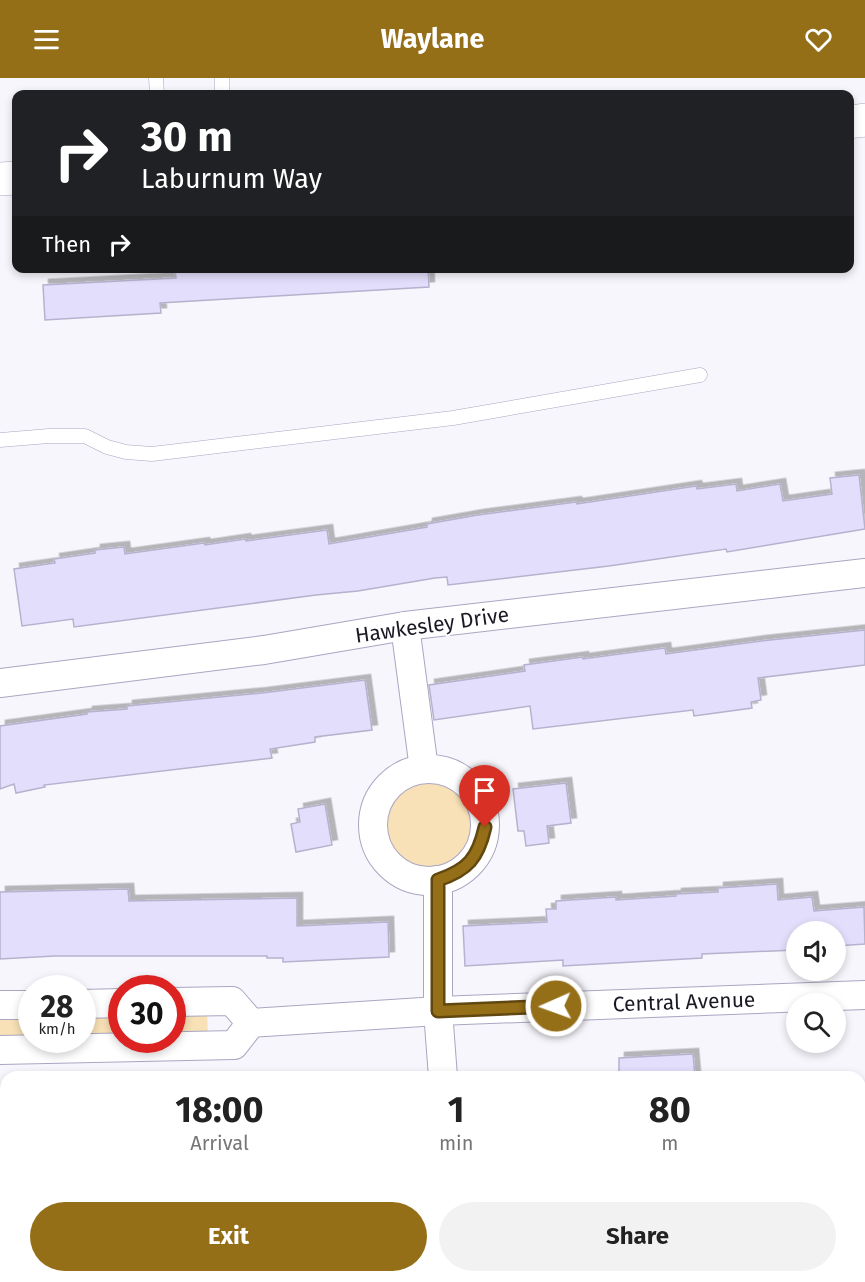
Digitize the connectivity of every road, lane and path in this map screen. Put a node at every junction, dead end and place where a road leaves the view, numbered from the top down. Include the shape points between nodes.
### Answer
1 (700, 375) dead end
2 (0, 440) edge
3 (865, 573) edge
4 (405, 626) junction
5 (0, 683) edge
6 (424, 769) junction
7 (438, 880) junction
8 (865, 995) edge
9 (186, 1002) edge
10 (0, 1005) edge
11 (18, 1005) edge
12 (438, 1011) junction
13 (251, 1023) junction
14 (0, 1050) edge
15 (443, 1071) edge

1 - 2 lane via 453,417 152,454 107,447 85,436
3 - 4 street, Hawkesley Drive
4 - 5 street, Hawkesley Drive via 264,650
4 - 6 street
6 - 7 street via 443,770 460,778 474,791 483,808 481,846 471,862 456,874
6 - 7 street via 406,773 380,797 374,814 374,832 389,864 420,880
7 - 12 street
8 - 12 street, Central Avenue
9 - 13 street via 232,1001
10 - 11 street
12 - 13 street, Central Avenue
12 - 15 street
13 - 14 street via 234,1045

